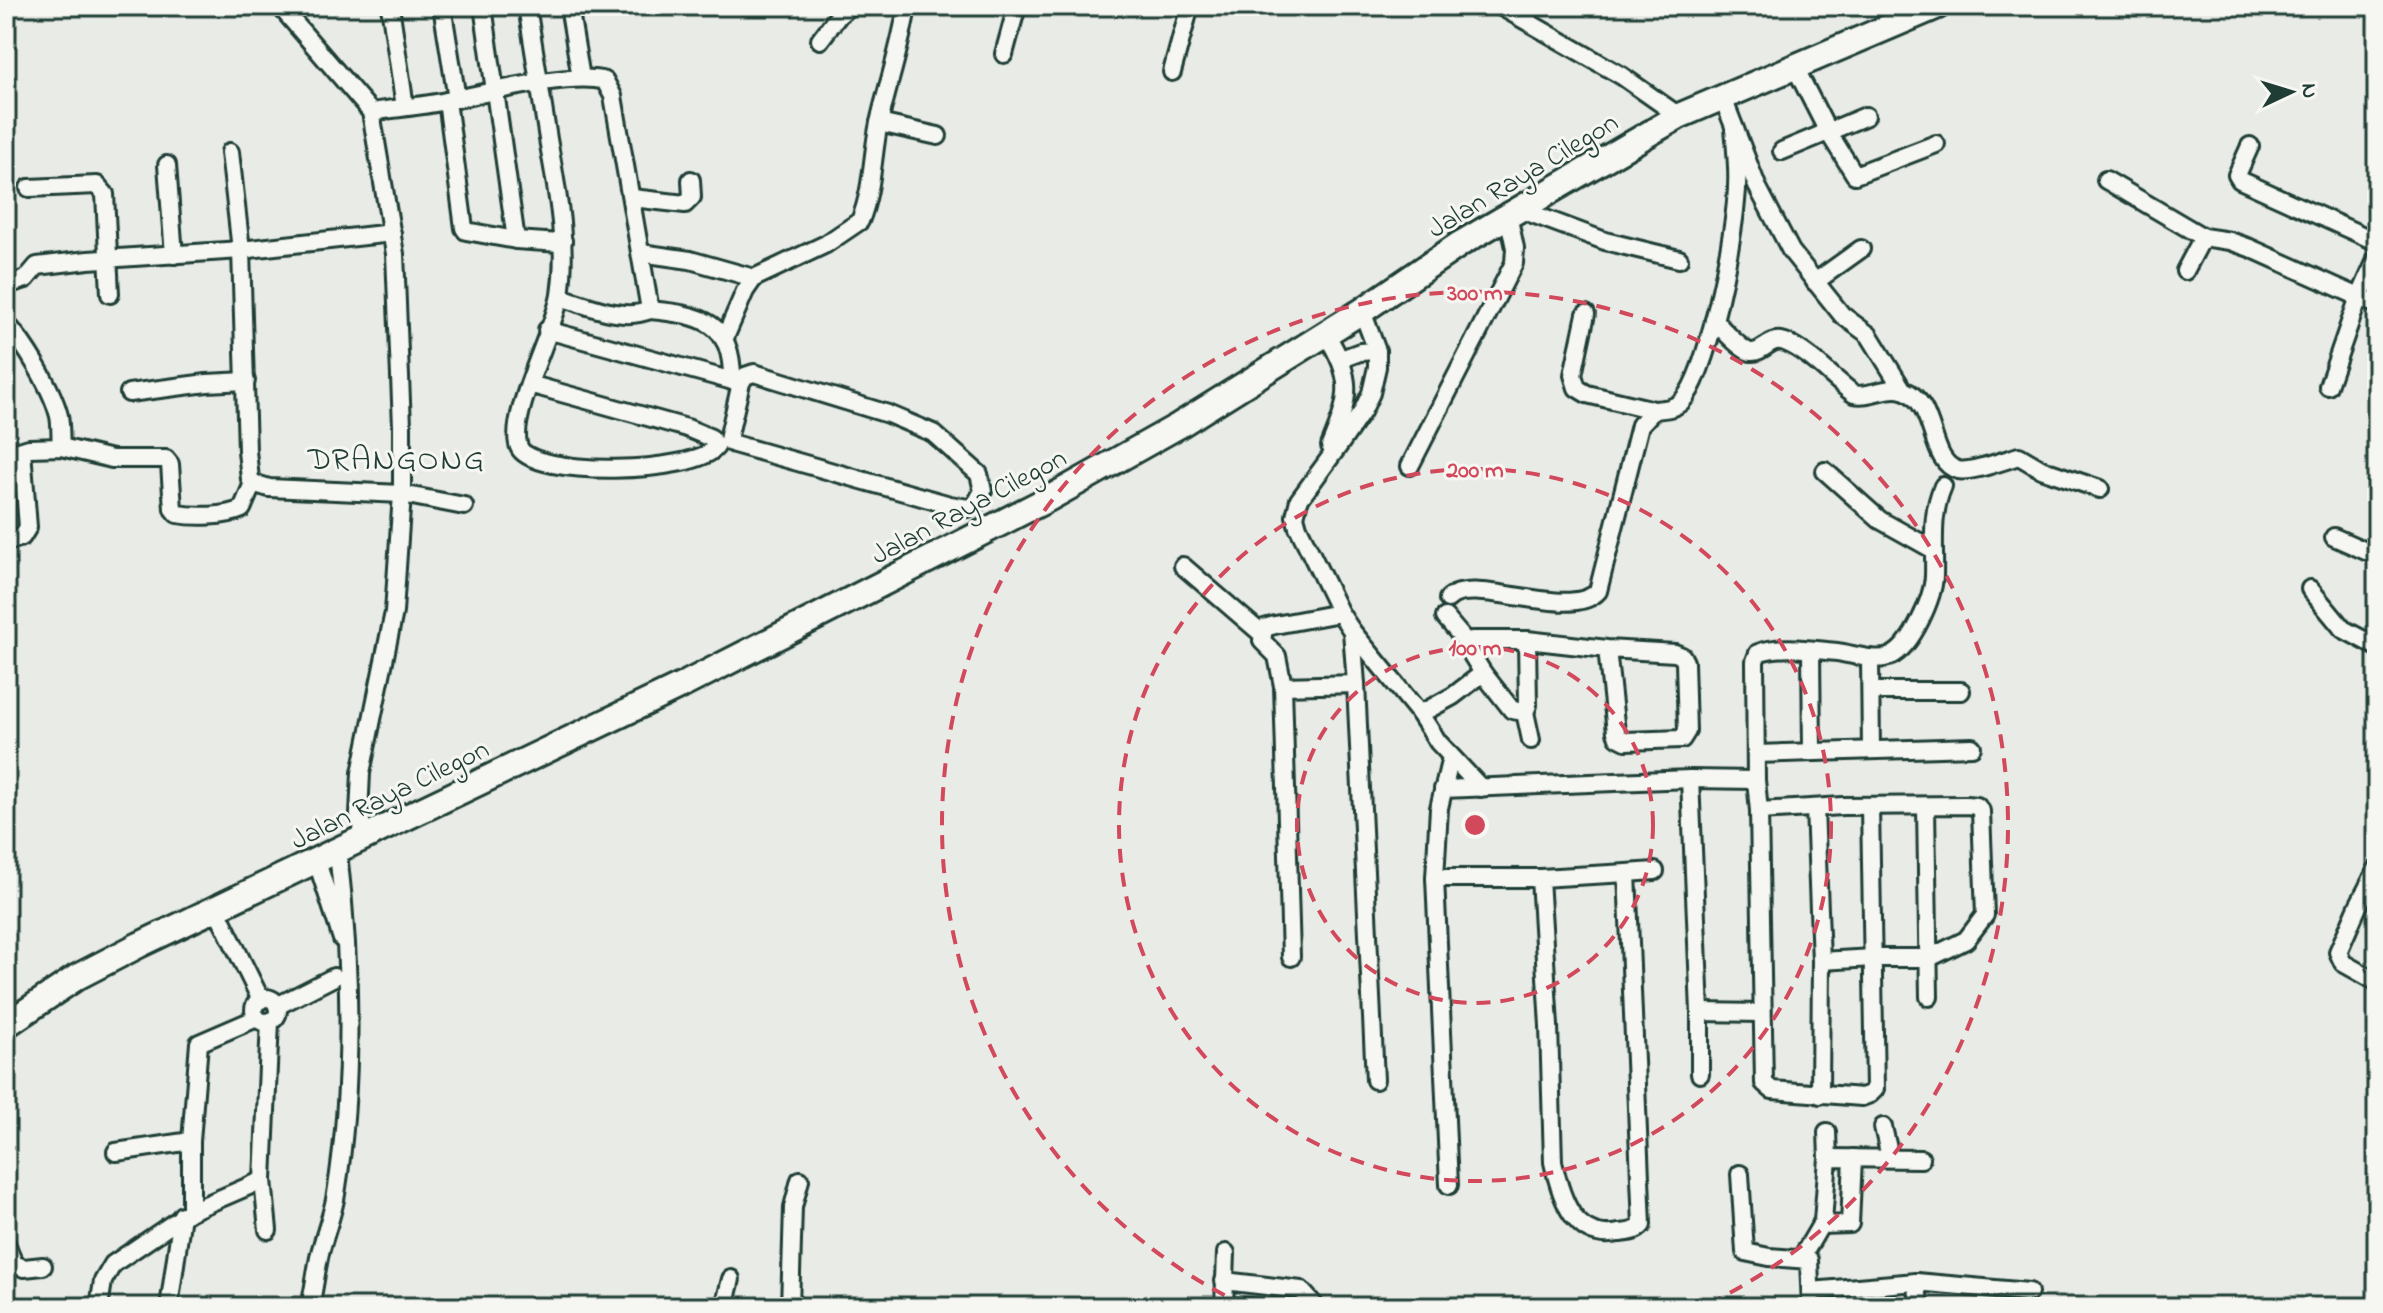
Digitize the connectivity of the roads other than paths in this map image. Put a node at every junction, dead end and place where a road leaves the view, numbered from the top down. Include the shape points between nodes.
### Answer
1 (280, 6) edge
2 (390, 6) edge
3 (442, 6) edge
4 (483, 6) edge
5 (527, 6) edge
6 (569, 6) edge
7 (850, 6) edge
8 (907, 6) edge
9 (1017, 6) edge
10 (1190, 6) edge
11 (1500, 6) edge
12 (1938, 6) edge
13 (820, 40) dead end
14 (1004, 54) dead end
15 (1795, 67) junction
16 (1172, 72) dead end
17 (581, 78) junction
18 (539, 83) junction
19 (496, 91) junction
20 (1723, 98) junction
21 (452, 100) junction
22 (405, 107) junction
23 (371, 112) junction
24 (1679, 116) junction
25 (1866, 116) dead end
26 (879, 123) junction
27 (1734, 127) junction
28 (1827, 130) junction
29 (938, 136) dead end
30 (1936, 144) dead end
31 (2250, 146) dead end
32 (1782, 151) dead end
33 (230, 152) dead end
34 (167, 165) dead end
35 (691, 180) dead end
36 (2106, 180) dead end
37 (29, 188) dead end
38 (632, 198) junction
39 (1514, 212) junction
40 (392, 233) junction
41 (2203, 237) junction
42 (516, 240) junction
43 (563, 241) junction
44 (2377, 242) edge
45 (1861, 249) dead end
46 (241, 250) junction
47 (641, 253) junction
48 (174, 255) junction
49 (107, 258) junction
50 (2377, 258) edge
51 (1679, 259) dead end
52 (2185, 271) dead end
53 (754, 278) junction
54 (1815, 282) junction
55 (6, 285) edge
56 (110, 294) dead end
57 (560, 297) junction
58 (2360, 297) junction
59 (2377, 305) edge
60 (650, 310) junction
61 (1362, 311) junction
62 (1586, 314) dead end
63 (1714, 320) junction
64 (6, 323) edge
65 (547, 330) junction
66 (1325, 332) junction
67 (724, 340) junction
68 (1377, 351) junction
69 (1341, 359) junction
70 (246, 381) junction
71 (736, 382) junction
72 (529, 384) junction
73 (2328, 386) dead end
74 (1903, 390) junction
75 (129, 393) dead end
76 (1654, 410) junction
77 (720, 439) junction
78 (61, 447) junction
79 (14, 453) edge
80 (1322, 466) junction
81 (1410, 466) dead end
82 (1825, 471) dead end
83 (253, 483) junction
84 (1943, 486) dead end
85 (2100, 489) dead end
86 (402, 494) junction
87 (980, 500) junction
88 (464, 506) dead end
89 (998, 524) junction
90 (2334, 537) dead end
91 (6, 542) edge
92 (1932, 549) junction
93 (2377, 556) edge
94 (1183, 566) dead end
95 (2310, 589) dead end
96 (1448, 599) dead end
97 (1340, 613) junction
98 (1445, 617) dead end
99 (1352, 631) junction
100 (1262, 634) junction
101 (1527, 640) junction
102 (1467, 643) junction
103 (2377, 647) edge
104 (1607, 649) junction
105 (1811, 651) junction
106 (1870, 658) junction
107 (1483, 673) junction
108 (1356, 684) junction
109 (1283, 686) junction
110 (1871, 691) junction
111 (1961, 691) dead end
112 (1525, 712) junction
113 (1420, 714) junction
114 (1531, 740) dead end
115 (1972, 747) dead end
116 (1871, 750) junction
117 (1812, 752) junction
118 (1756, 754) junction
119 (1451, 757) junction
120 (1690, 779) junction
121 (1756, 780) junction
122 (1481, 788) junction
123 (1443, 789) junction
124 (1870, 806) junction
125 (1926, 807) junction
126 (1815, 808) junction
127 (1759, 811) junction
128 (365, 837) junction
129 (328, 857) junction
130 (2377, 869) edge
131 (1655, 871) dead end
132 (1627, 873) junction
133 (1435, 878) junction
134 (1540, 878) junction
135 (216, 908) junction
136 (1291, 957) dead end
137 (1873, 958) junction
138 (1929, 958) junction
139 (1821, 961) junction
140 (334, 977) dead end
141 (2377, 982) edge
142 (1929, 997) dead end
143 (266, 1011) junction
144 (1700, 1012) junction
145 (1762, 1013) junction
146 (6, 1025) edge
147 (1700, 1074) dead end
148 (1375, 1080) dead end
149 (1820, 1095) junction
150 (1883, 1127) dead end
151 (1827, 1132) dead end
152 (191, 1141) junction
153 (116, 1152) dead end
154 (1890, 1157) junction
155 (1828, 1158) junction
156 (1853, 1158) junction
157 (1921, 1159) dead end
158 (1740, 1174) dead end
159 (263, 1180) junction
160 (800, 1180) dead end
161 (1449, 1185) dead end
162 (186, 1213) junction
163 (1821, 1225) junction
164 (268, 1230) dead end
165 (6, 1243) edge
166 (1226, 1253) dead end
167 (1802, 1257) junction
168 (43, 1266) dead end
169 (731, 1279) dead end
170 (1224, 1281) junction
171 (1916, 1282) junction
172 (2029, 1292) dead end
173 (1811, 1299) edge
174 (1224, 1306) edge
175 (99, 1307) edge
176 (169, 1307) edge
177 (310, 1307) edge
178 (724, 1307) edge
179 (790, 1307) edge
180 (1250, 1307) edge
181 (1316, 1307) edge
182 (1920, 1307) edge

1 - 23 street
2 - 22 street
3 - 21 street
4 - 19 street
5 - 18 street
6 - 17 street
7 - 13 street
8 - 26 street
9 - 14 street
10 - 16 street
11 - 24 street via 1622,76
12 - 15 highway, Jalan Raya Cilegon
15 - 20 highway, Jalan Raya Cilegon
15 - 28 street
17 - 18 street
17 - 38 street via 605,81 613,96
18 - 19 street
18 - 43 street
19 - 21 street
19 - 42 street
20 - 24 highway, Jalan Raya Cilegon
20 - 27 street
21 - 22 street
21 - 42 street via 464,228
22 - 23 street
23 - 40 street
24 - 39 highway, Jalan Raya Cilegon
25 - 28 street
26 - 29 street
26 - 53 street via 860,221 826,244
27 - 54 street via 1757,186 1791,251
27 - 63 street via 1736,204
28 - 30 street via 1855,175
28 - 32 street
31 - 44 street via 2238,169 2240,180
33 - 46 street
34 - 48 street
35 - 38 street via 692,197 685,204
36 - 41 street
37 - 49 street via 102,188
38 - 47 street
39 - 51 street
39 - 61 highway, Jalan Raya Cilegon
39 - 81 street via 1514,263
40 - 46 street
40 - 86 street
41 - 52 street
41 - 58 street via 2235,242
42 - 43 street
43 - 57 street
45 - 54 street
46 - 48 street
46 - 70 street
47 - 53 street
47 - 60 street
48 - 49 street
49 - 55 street via 37,266 26,279
49 - 56 street
50 - 58 street
53 - 67 street
54 - 74 street via 1842,315 1869,335
57 - 60 street via 621,314
57 - 65 street
58 - 59 street
58 - 73 street
60 - 67 street via 715,324
61 - 66 highway, Jalan Raya Cilegon
61 - 68 street
62 - 76 street via 1573,375 1577,388
63 - 74 street via 1747,351 1781,340 1854,394
63 - 76 street via 1690,390 1670,409
64 - 78 street via 26,347 55,404
65 - 71 street
65 - 72 street
66 - 69 street
66 - 89 highway, Jalan Raya Cilegon via 1178,426
67 - 71 street
68 - 69 street
68 - 80 street via 1366,402
69 - 80 street via 1347,399
70 - 75 street
70 - 83 street
71 - 77 street
71 - 87 street via 754,373 933,433 979,474
72 - 77 street
72 - 77 street via 518,443 532,457 584,468 654,467 712,452
74 - 85 street via 1926,413 1940,455 1953,468 1965,470 2019,456
76 - 96 street via 1640,425 1596,594 1583,601 1467,591
77 - 87 street via 950,505 968,508
78 - 79 street
78 - 83 street via 112,459 166,459 173,509 180,515 237,511
79 - 91 street via 28,527 19,539
80 - 97 street via 1299,500 1295,516
82 - 92 street via 1880,520
83 - 86 street
84 - 92 street via 1936,502
86 - 88 street
86 - 128 street via 394,612 361,773 359,814
87 - 89 street
89 - 128 highway, Jalan Raya Cilegon via 685,684
90 - 93 street
92 - 106 street via 1934,576 1917,626 1890,657
94 - 100 street
95 - 103 street via 2343,629
97 - 99 street
97 - 100 street via 1275,625
98 - 102 street
99 - 108 street
99 - 113 street
100 - 109 street via 1277,656
101 - 102 street
101 - 104 street
101 - 112 street
102 - 107 street
104 - 104 street via 1682,656 1687,731 1682,739 1618,737
105 - 106 street
105 - 117 street
105 - 118 street via 1758,653
106 - 110 street
107 - 112 street via 1512,710
107 - 113 street
108 - 109 street
108 - 148 street
109 - 136 street
110 - 111 street
110 - 116 street
112 - 114 street
113 - 119 street
115 - 116 street
116 - 117 street
117 - 118 street
118 - 121 street
119 - 122 street
119 - 123 street
120 - 121 street
120 - 122 street
120 - 144 street
121 - 127 street
122 - 123 street
123 - 133 street
124 - 125 street
124 - 126 street
124 - 137 street
125 - 138 street
125 - 138 street via 1966,805 1981,811 1986,907 1984,919 1966,940
126 - 127 street
126 - 139 street
127 - 145 street
128 - 129 highway, Jalan Raya Cilegon
129 - 135 highway, Jalan Raya Cilegon
129 - 177 street via 346,916 348,1050 336,1198
130 - 141 street via 2338,952 2343,963
131 - 132 street
132 - 134 street
132 - 134 street via 1642,1225 1605,1236 1588,1232 1577,1221 1564,1201 1553,1162
133 - 134 street
133 - 161 street
135 - 143 street
135 - 146 highway, Jalan Raya Cilegon via 77,977
137 - 138 street
137 - 139 street
137 - 149 street via 1875,1089 1862,1097
138 - 142 street
139 - 149 street
140 - 143 street
143 - 152 street via 199,1043
143 - 159 street
144 - 145 street
144 - 147 street
145 - 149 street via 1766,1087
150 - 154 street
151 - 155 street
152 - 153 street
152 - 162 street
154 - 156 street
154 - 157 street
155 - 156 street
155 - 163 street
156 - 163 street via 1850,1224
158 - 167 street via 1745,1252
159 - 162 street
159 - 164 street
160 - 179 street via 793,1207
162 - 175 street via 113,1264 103,1281
162 - 176 street
163 - 167 street
165 - 168 street via 14,1264
166 - 170 street
167 - 173 street via 1809,1260
169 - 178 street
170 - 174 street
170 - 181 street via 1301,1290
171 - 172 street
171 - 173 street
171 - 182 street
174 - 180 street

